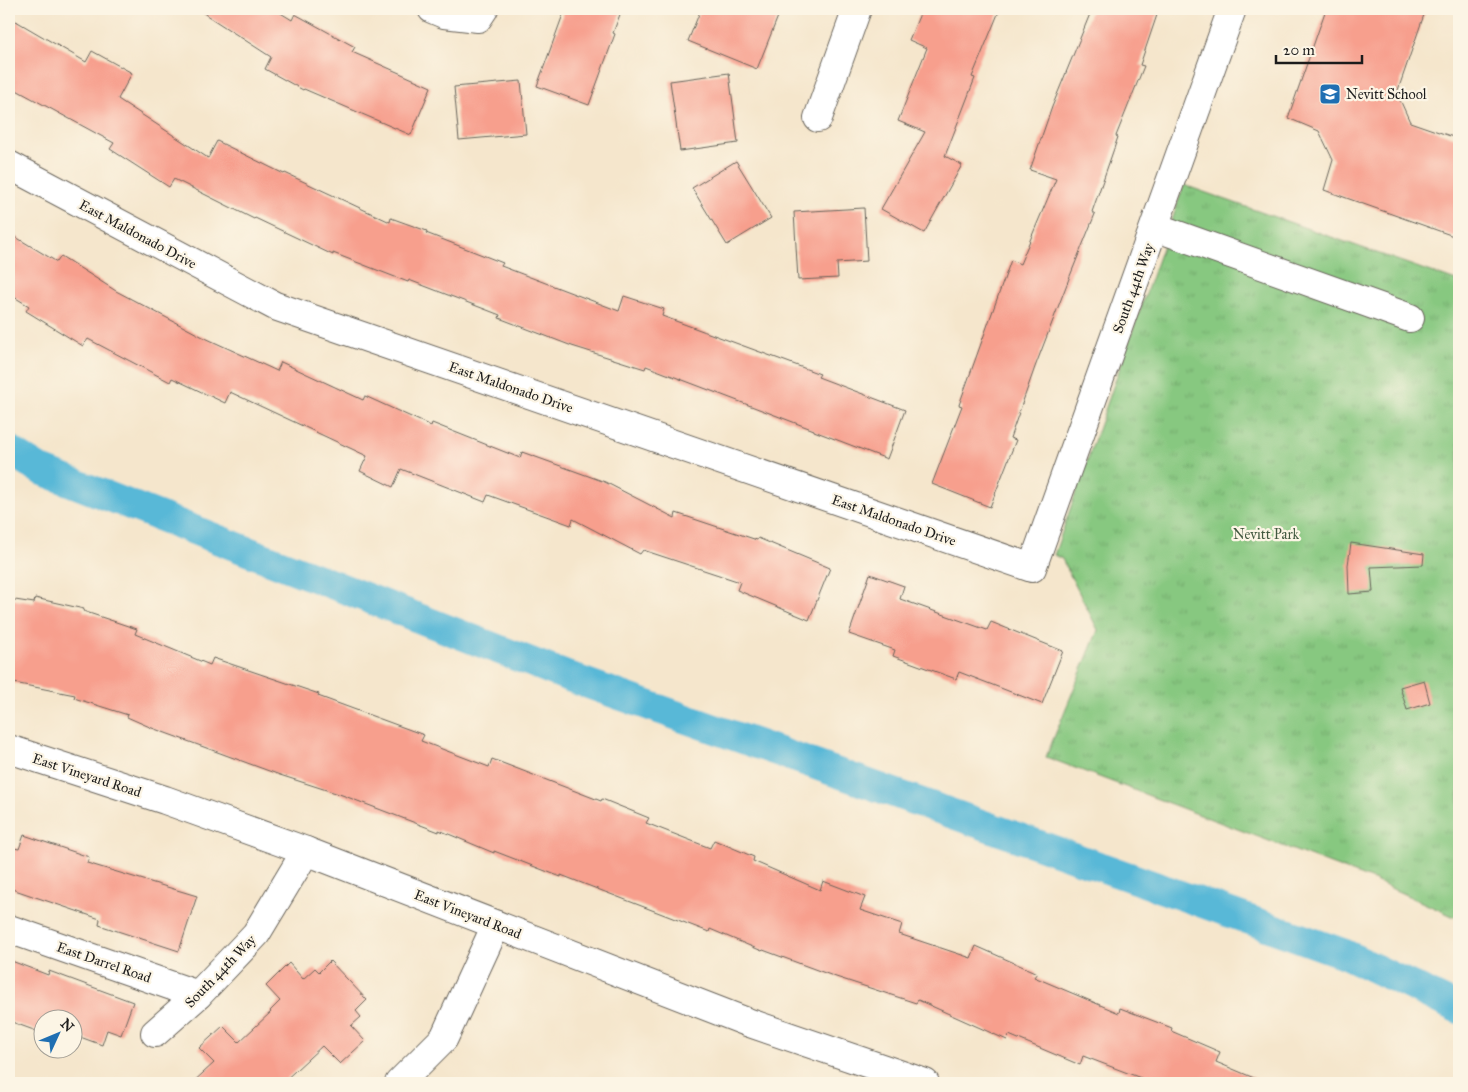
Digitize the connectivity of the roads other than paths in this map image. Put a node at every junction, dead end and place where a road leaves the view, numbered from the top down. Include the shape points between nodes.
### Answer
1 (432, 9) edge
2 (857, 9) edge
3 (1232, 9) edge
4 (481, 14) edge
5 (818, 118) dead end
6 (9, 165) edge
7 (1155, 227) junction
8 (1410, 318) dead end
9 (1032, 568) joint
10 (9, 748) edge
11 (306, 851) junction
12 (496, 925) junction
13 (9, 929) edge
14 (198, 995) junction
15 (156, 1033) dead end
16 (399, 1083) edge
17 (925, 1083) edge

1 - 4 street via 444,14
2 - 5 street
3 - 7 street, South 44th Way
6 - 9 street, East Maldonado Drive via 275,306
7 - 8 street
7 - 9 street, South 44th Way
10 - 11 street, East Vineyard Road
11 - 12 street, East Vineyard Road
11 - 14 street, South 44th Way via 256,934
12 - 16 street via 444,1038
12 - 17 street, East Vineyard Road via 747,1022
13 - 14 street, East Darrel Road
14 - 15 street, South 44th Way

